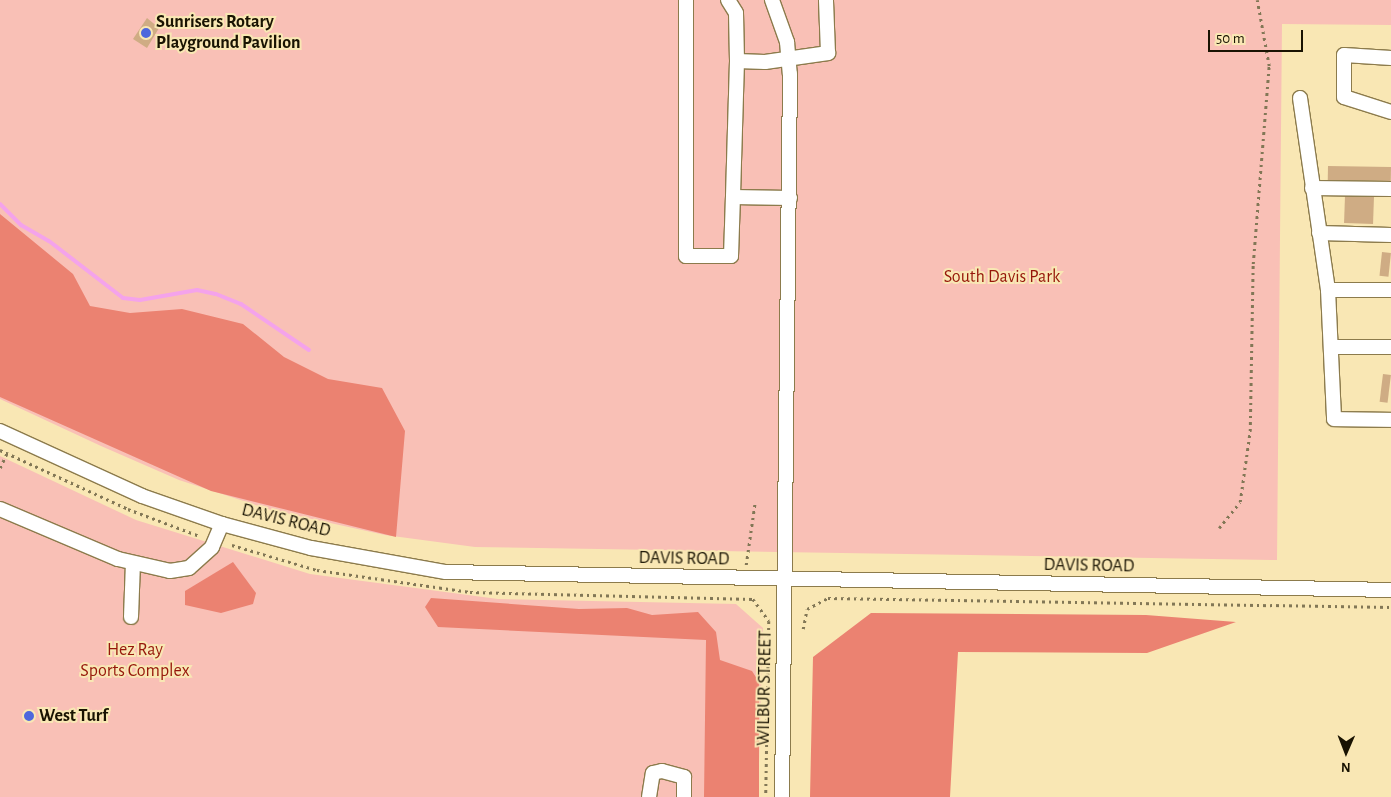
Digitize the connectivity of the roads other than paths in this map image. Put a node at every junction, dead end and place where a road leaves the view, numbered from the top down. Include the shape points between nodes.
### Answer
1 (686, 0) edge
2 (728, 0) edge
3 (772, 0) edge
4 (826, 0) edge
5 (1391, 58) edge
6 (789, 59) junction
7 (737, 61) junction
8 (1300, 98) dead end
9 (1391, 112) edge
10 (1312, 188) junction
11 (1391, 189) edge
12 (733, 197) junction
13 (790, 198) junction
14 (1320, 233) junction
15 (1391, 235) edge
16 (1328, 290) junction
17 (1391, 290) edge
18 (1333, 346) junction
19 (1391, 347) edge
20 (1391, 420) edge
21 (0, 432) edge
22 (0, 509) edge
23 (222, 524) junction
24 (133, 563) junction
25 (786, 579) junction
26 (1391, 590) edge
27 (131, 617) dead end
28 (649, 797) edge
29 (684, 797) edge
30 (782, 797) edge

1 - 12 street via 686,256 731,256
2 - 7 street via 736,13
3 - 6 street, WILBUR STREET
4 - 6 street via 828,53
5 - 9 street via 1344,55 1344,97
6 - 7 street
6 - 13 street, WILBUR STREET
7 - 12 street
8 - 10 street
10 - 11 street
10 - 14 street
12 - 13 street
13 - 25 street, WILBUR STREET
14 - 15 street
14 - 16 street
16 - 17 street
16 - 18 street
18 - 19 street
18 - 20 street via 1334,419
21 - 23 street, DAVIS ROAD via 134,493
22 - 24 street
23 - 24 street via 212,547 189,568 170,571
23 - 25 street, DAVIS ROAD via 311,548 446,572
24 - 27 street
25 - 26 street, DAVIS ROAD
25 - 30 street, WILBUR STREET
28 - 29 street via 653,773 662,771 684,776

